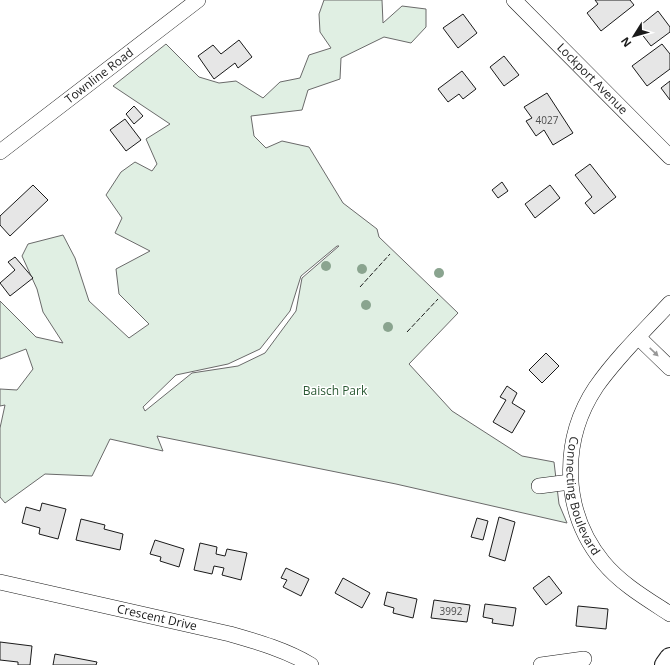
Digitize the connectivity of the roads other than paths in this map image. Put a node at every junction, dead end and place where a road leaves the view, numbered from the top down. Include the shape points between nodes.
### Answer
1 (198, 0) edge
2 (514, 0) edge
3 (0, 152) edge
4 (670, 157) edge
5 (670, 303) edge
6 (638, 337) junction
7 (670, 368) edge
8 (570, 482) junction
9 (539, 486) dead end
10 (0, 582) edge
11 (670, 614) edge
12 (670, 658) edge
13 (584, 659) dead end
14 (311, 665) edge
15 (541, 665) edge
16 (665, 665) edge

1 - 3 street, Townline Road
2 - 4 street, Lockport Avenue
5 - 6 street, Connecting Boulevard
6 -> 7 street
6 - 8 street, Connecting Boulevard via 602,378 581,414 572,447
8 - 9 street
8 - 11 street, Connecting Boulevard via 582,524 603,562 625,583
10 - 14 street, Crescent Drive via 237,636 281,651
12 - 16 main road
13 - 15 street

